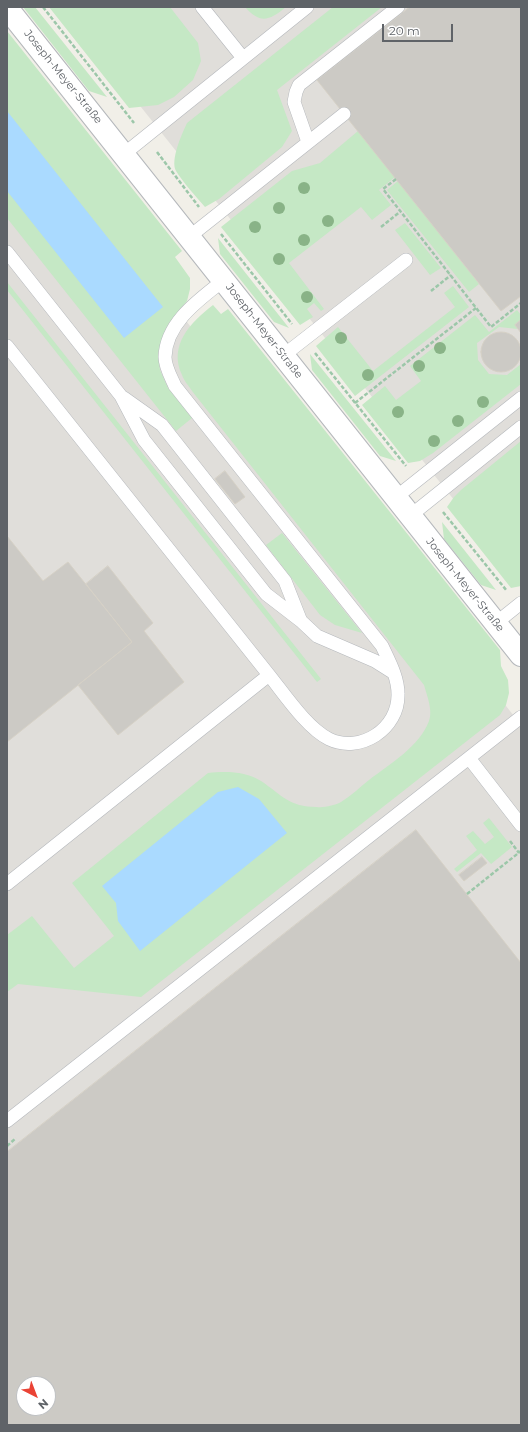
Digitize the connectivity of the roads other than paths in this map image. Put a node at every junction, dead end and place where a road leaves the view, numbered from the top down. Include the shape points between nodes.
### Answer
1 (202, 7) edge
2 (307, 7) edge
3 (398, 7) edge
4 (7, 8) edge
5 (243, 58) junction
6 (344, 114) dead end
7 (308, 142) junction
8 (124, 154) junction
9 (189, 236) junction
10 (7, 252) edge
11 (406, 260) dead end
12 (224, 280) junction
13 (7, 346) edge
14 (284, 355) junction
15 (121, 396) junction
16 (521, 398) edge
17 (521, 427) edge
18 (395, 498) junction
19 (410, 516) junction
20 (520, 604) edge
21 (301, 621) junction
22 (496, 623) junction
23 (521, 655) edge
24 (394, 673) junction
25 (269, 675) junction
26 (521, 717) edge
27 (469, 758) junction
28 (521, 824) edge
29 (7, 884) edge
30 (7, 1121) edge

1 - 5 lane
2 - 5 lane
3 - 7 lane via 299,85 294,102
4 - 8 street, Joseph-Meyer-Straße
5 - 8 lane
6 - 7 lane
7 - 9 lane
8 - 9 street, Joseph-Meyer-Straße
9 - 12 street, Joseph-Meyer-Straße
10 - 15 lane
11 - 14 lane
12 - 14 street, Joseph-Meyer-Straße
12 - 24 lane via 184,314 175,327 166,356 168,371 175,386 382,646
13 - 25 lane
14 - 18 street, Joseph-Meyer-Straße
15 - 21 lane via 144,440 266,594
15 - 21 lane via 162,425 284,581
16 - 18 lane
17 - 19 lane
18 - 19 street, Joseph-Meyer-Straße
19 - 22 street, Joseph-Meyer-Straße
20 - 22 lane
21 - 24 lane via 317,636 375,661
22 - 23 street, Joseph-Meyer-Straße
24 - 25 lane via 399,696 390,721 379,734 353,744 340,744 318,732
25 - 29 lane
26 - 27 lane
27 - 28 lane
27 - 30 lane

